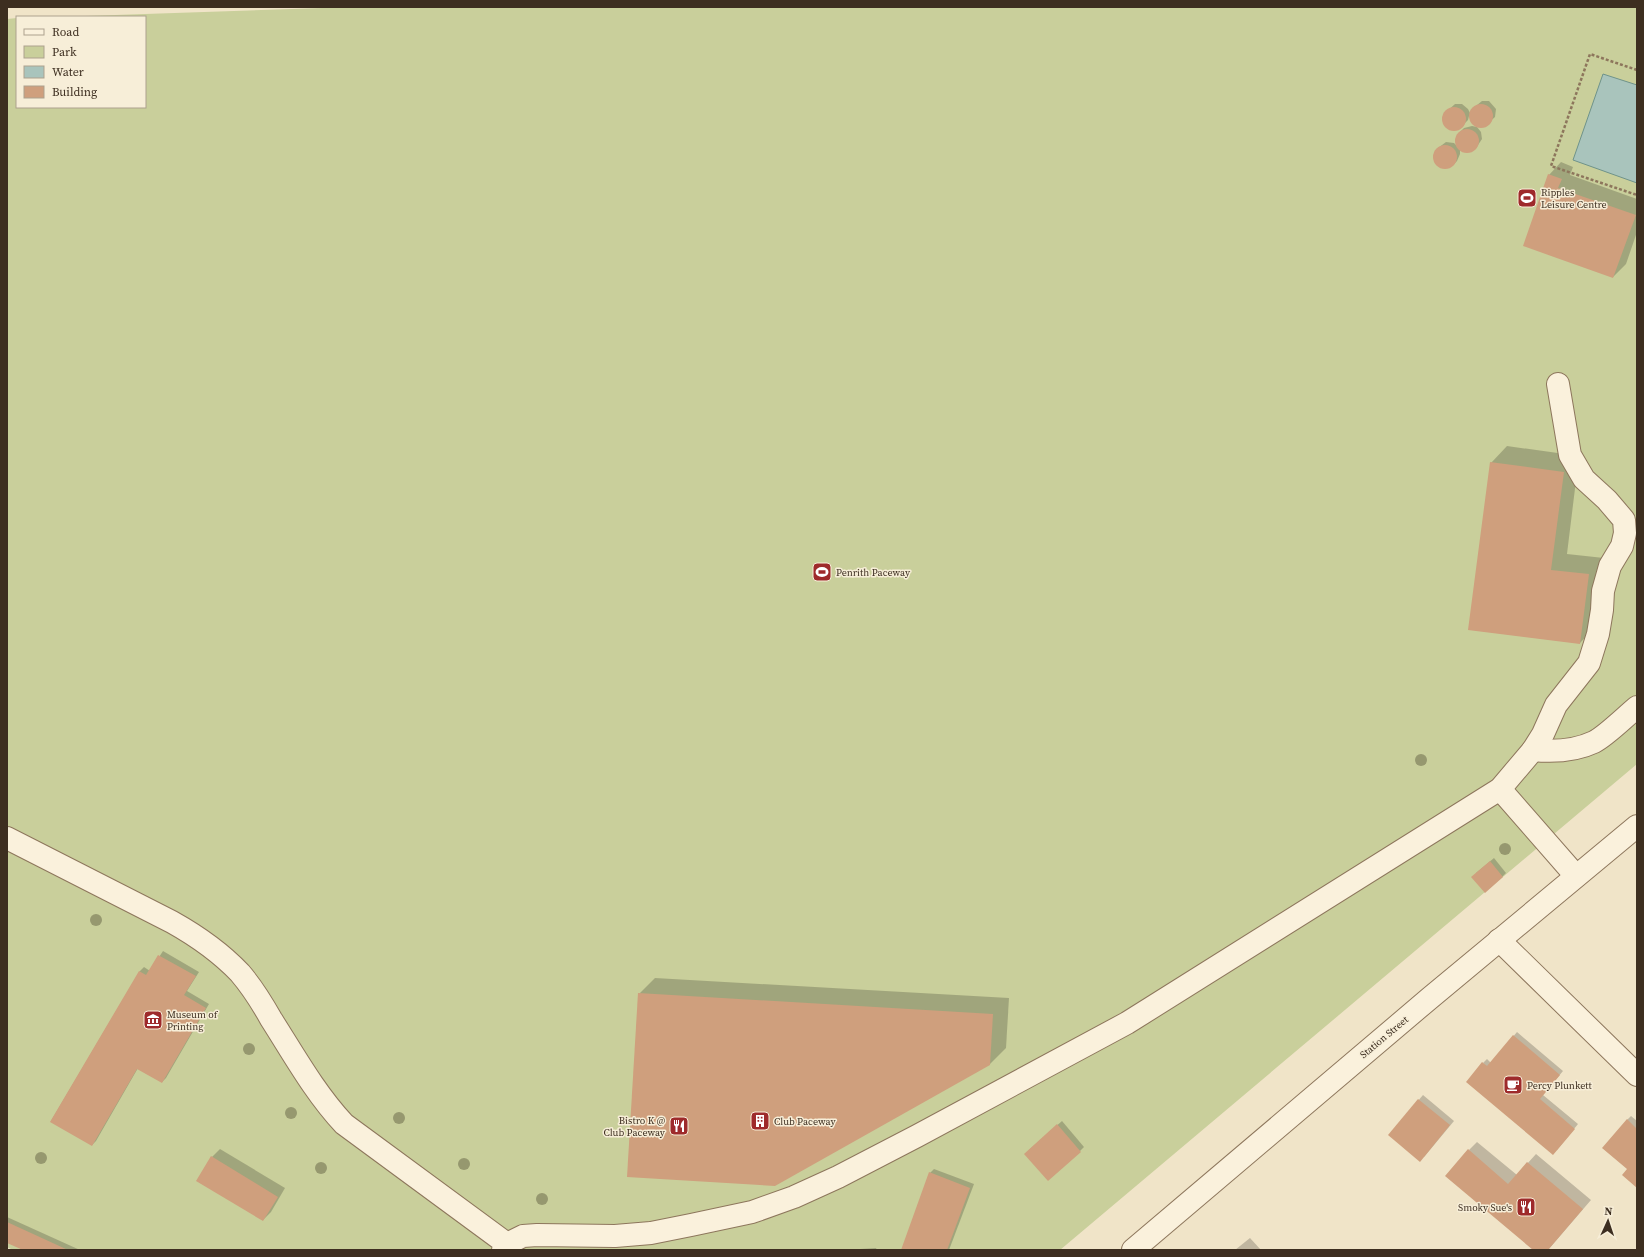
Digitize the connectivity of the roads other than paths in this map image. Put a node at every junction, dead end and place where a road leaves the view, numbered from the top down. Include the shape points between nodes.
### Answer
1 (1558, 384) dead end
2 (1631, 535) edge
3 (1637, 707) edge
4 (1533, 750) junction
5 (1500, 790) junction
6 (1637, 826) edge
7 (7, 838) edge
8 (1576, 876) junction
9 (1499, 940) junction
10 (1637, 1075) edge
11 (505, 1247) edge
12 (1133, 1250) edge

1 - 2 street via 1570,455 1584,479 1624,520
2 - 4 street via 1610,566 1590,663 1556,705
3 - 4 street via 1594,742 1551,752
4 - 5 street
5 - 8 street
5 - 11 street via 1127,1023 838,1177 752,1212 691,1225 651,1233 614,1236 523,1236
6 - 8 street, Station Street
7 - 11 street via 172,922 217,951 256,995 326,1105 344,1124
8 - 9 street, Station Street
9 - 10 street
9 - 12 street, Station Street

